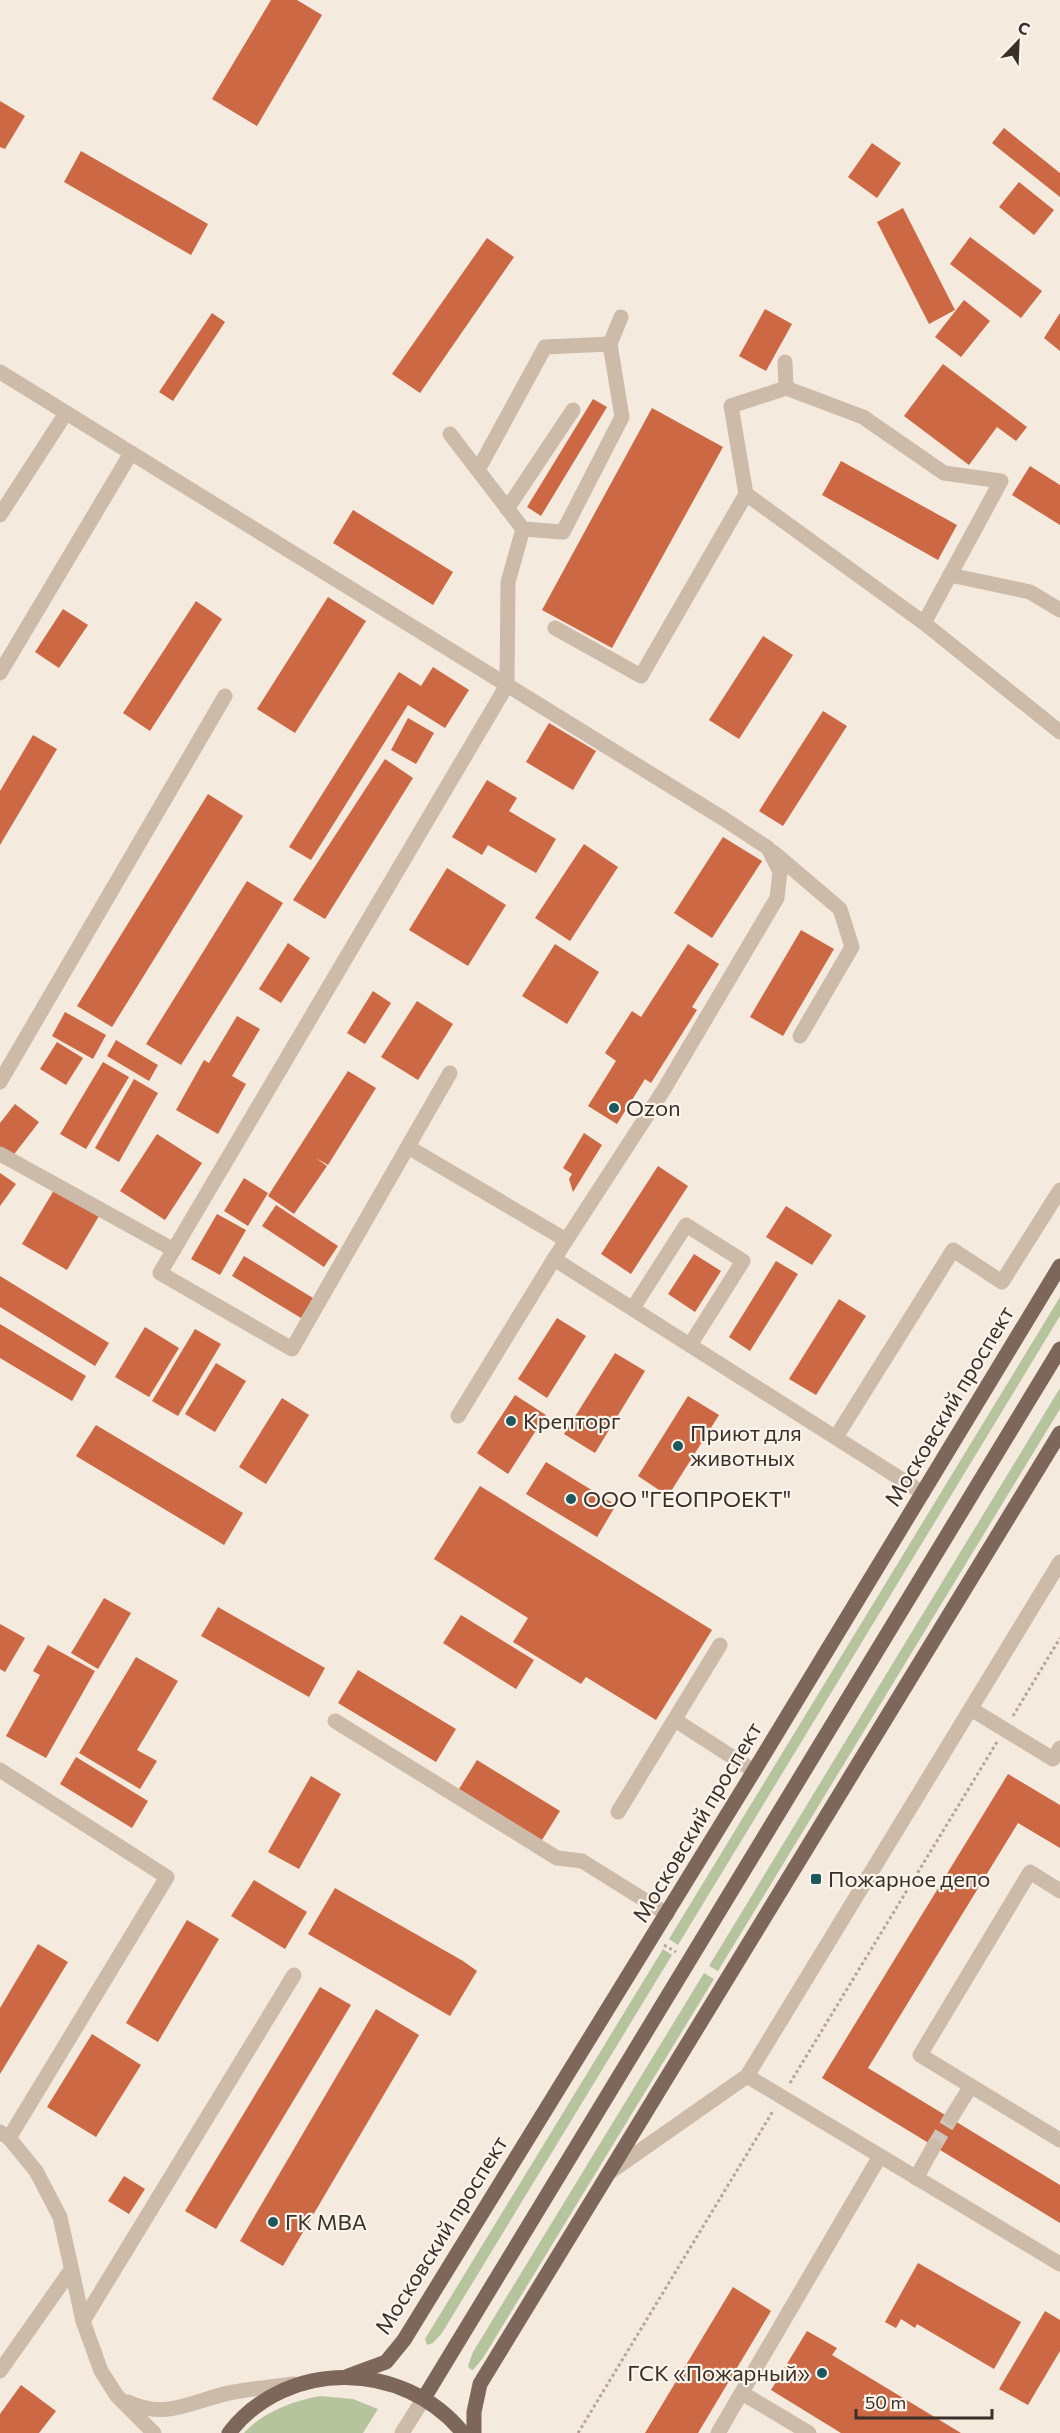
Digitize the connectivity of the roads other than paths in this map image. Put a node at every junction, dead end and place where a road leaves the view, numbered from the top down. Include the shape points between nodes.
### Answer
1 (621, 317) dead end
2 (610, 344) junction
3 (785, 362) dead end
4 (0, 372) edge
5 (786, 388) junction
6 (573, 410) dead end
7 (66, 413) junction
8 (450, 434) dead end
9 (131, 453) junction
10 (478, 470) junction
11 (746, 494) junction
12 (507, 509) junction
13 (0, 515) edge
14 (523, 529) junction
15 (950, 575) junction
16 (1060, 610) edge
17 (924, 623) junction
18 (555, 628) dead end
19 (0, 673) edge
20 (507, 685) junction
21 (225, 696) dead end
22 (1060, 732) edge
23 (768, 848) junction
24 (800, 1036) dead end
25 (450, 1073) dead end
26 (0, 1082) edge
27 (408, 1147) junction
28 (0, 1154) edge
29 (1060, 1190) edge
30 (566, 1240) junction
31 (174, 1250) junction
32 (554, 1259) junction
33 (1060, 1266) edge
34 (633, 1308) junction
35 (690, 1345) junction
36 (1060, 1349) edge
37 (458, 1416) dead end
38 (1060, 1433) edge
39 (836, 1437) junction
40 (923, 1493) junction
41 (1060, 1562) edge
42 (720, 1645) dead end
43 (971, 1709) junction
44 (675, 1720) junction
45 (335, 1721) dead end
46 (1060, 1748) edge
47 (0, 1770) edge
48 (754, 1771) junction
49 (618, 1812) dead end
50 (1060, 1891) edge
51 (667, 1914) junction
52 (294, 1975) dead end
53 (747, 2076) junction
54 (971, 2086) junction
55 (951, 2118) tunnel mouth
56 (4, 2135) edge
57 (1060, 2140) edge
58 (934, 2146) tunnel mouth
59 (880, 2156) junction
60 (610, 2172) junction
61 (916, 2178) junction
62 (1060, 2264) edge
63 (71, 2270) junction
64 (84, 2321) junction
65 (0, 2371) edge
66 (348, 2376) junction
67 (299, 2383) junction
68 (742, 2393) junction
69 (117, 2396) junction
70 (424, 2398) junction
71 (154, 2433) edge
72 (229, 2433) edge
73 (402, 2433) edge
74 (463, 2433) edge
75 (474, 2433) edge
76 (718, 2433) edge
77 (809, 2433) edge

1 - 2 street
2 - 10 street via 545,347
2 - 14 street via 622,417 563,532
3 - 5 street
4 - 7 street
5 - 11 street via 731,406
5 - 15 street via 863,417 944,473 1001,482
6 - 12 street
7 - 9 street
7 - 13 street
8 - 10 street
9 - 19 street
9 - 20 street
10 - 12 street
11 - 17 street
11 - 18 street via 641,676
12 - 14 street
14 - 20 street via 508,582
15 - 16 street via 1030,592
15 - 17 street
17 - 22 street
20 - 23 street
20 - 31 street
21 - 26 street
23 - 24 street via 840,909 852,947
23 - 30 street via 780,872 777,898 663,1091
25 - 27 street
27 - 30 street
27 - 31 street via 292,1349 160,1273
28 - 31 street
29 - 39 street via 1002,1282 953,1250
30 - 32 street
32 - 34 street
32 - 37 street
33 - 40 main road, Московский проспект
34 - 35 street
34 - 35 street via 686,1225 744,1261
35 - 39 street
36 - 70 main road
38 - 60 main road
39 - 40 street
40 - 48 main road, Московский проспект
41 - 43 street
42 - 44 street
43 - 46 street via 1053,1759
43 - 53 street
44 - 48 street
44 - 49 street
45 - 51 street via 556,1858 582,1861
47 - 56 street via 167,1877
48 - 51 main road, Московский проспект
50 - 54 street via 1029,1872 920,2055
51 - 66 main road, Московский проспект via 404,2340 386,2362
52 - 64 street
53 - 59 street
53 - 60 street
54 - 55 street
54 - 57 street
56 - 63 street via 36,2171 60,2217
58 - 61 street
59 - 61 street
59 - 68 street
60 - 75 main road via 480,2384
61 - 62 street
63 - 64 street
63 - 65 street
64 - 69 street via 101,2371
66 - 67 main road
66 - 70 main road via 387,2382
67 - 69 street via 233,2392 176,2410 143,2409
67 - 72 main road via 266,2399
68 - 76 street
68 - 77 street
69 - 71 street
70 - 73 street
70 - 74 main road

